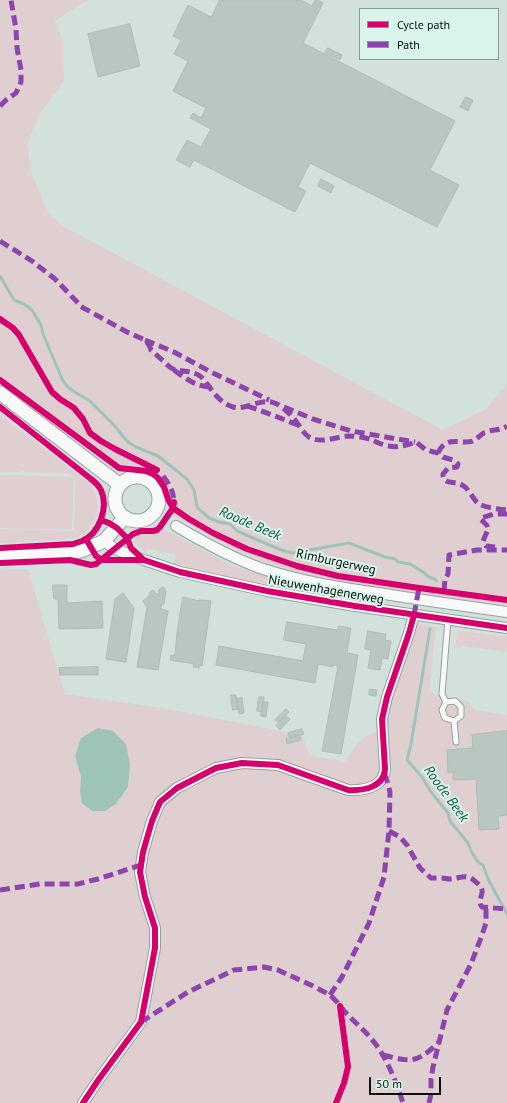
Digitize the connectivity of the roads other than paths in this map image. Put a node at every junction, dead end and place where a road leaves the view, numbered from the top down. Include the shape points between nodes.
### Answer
1 (0, 393) edge
2 (115, 482) junction
3 (126, 517) junction
4 (176, 526) dead end
5 (104, 541) junction
6 (0, 556) edge
7 (507, 612) edge
8 (414, 615) junction
9 (448, 619) junction
10 (507, 628) edge
11 (446, 702) junction
12 (454, 721) junction
13 (456, 742) dead end
14 (83, 1103) edge

1 - 2 street
2 - 3 street via 116,502
2 - 3 street via 143,478 152,483 158,492 158,507 151,516 136,521
3 - 5 street
4 - 7 street, Rimburgerweg via 244,562 277,573 357,590
5 - 6 street via 81,551
5 - 8 street, Nieuwenhagenerweg via 114,549 180,572 267,591
8 - 9 street, Nieuwenhagenerweg
8 - 14 street via 382,719 385,775 381,781 370,788 348,790 278,765 242,763 216,768 177,788 160,802 143,852 140,872 155,928 155,948 141,1022
9 - 10 street, Nieuwenhagenerweg
9 - 11 lane via 442,694
11 - 12 lane via 442,710 445,718
11 - 12 lane via 455,701 461,707 461,716
12 - 13 lane

